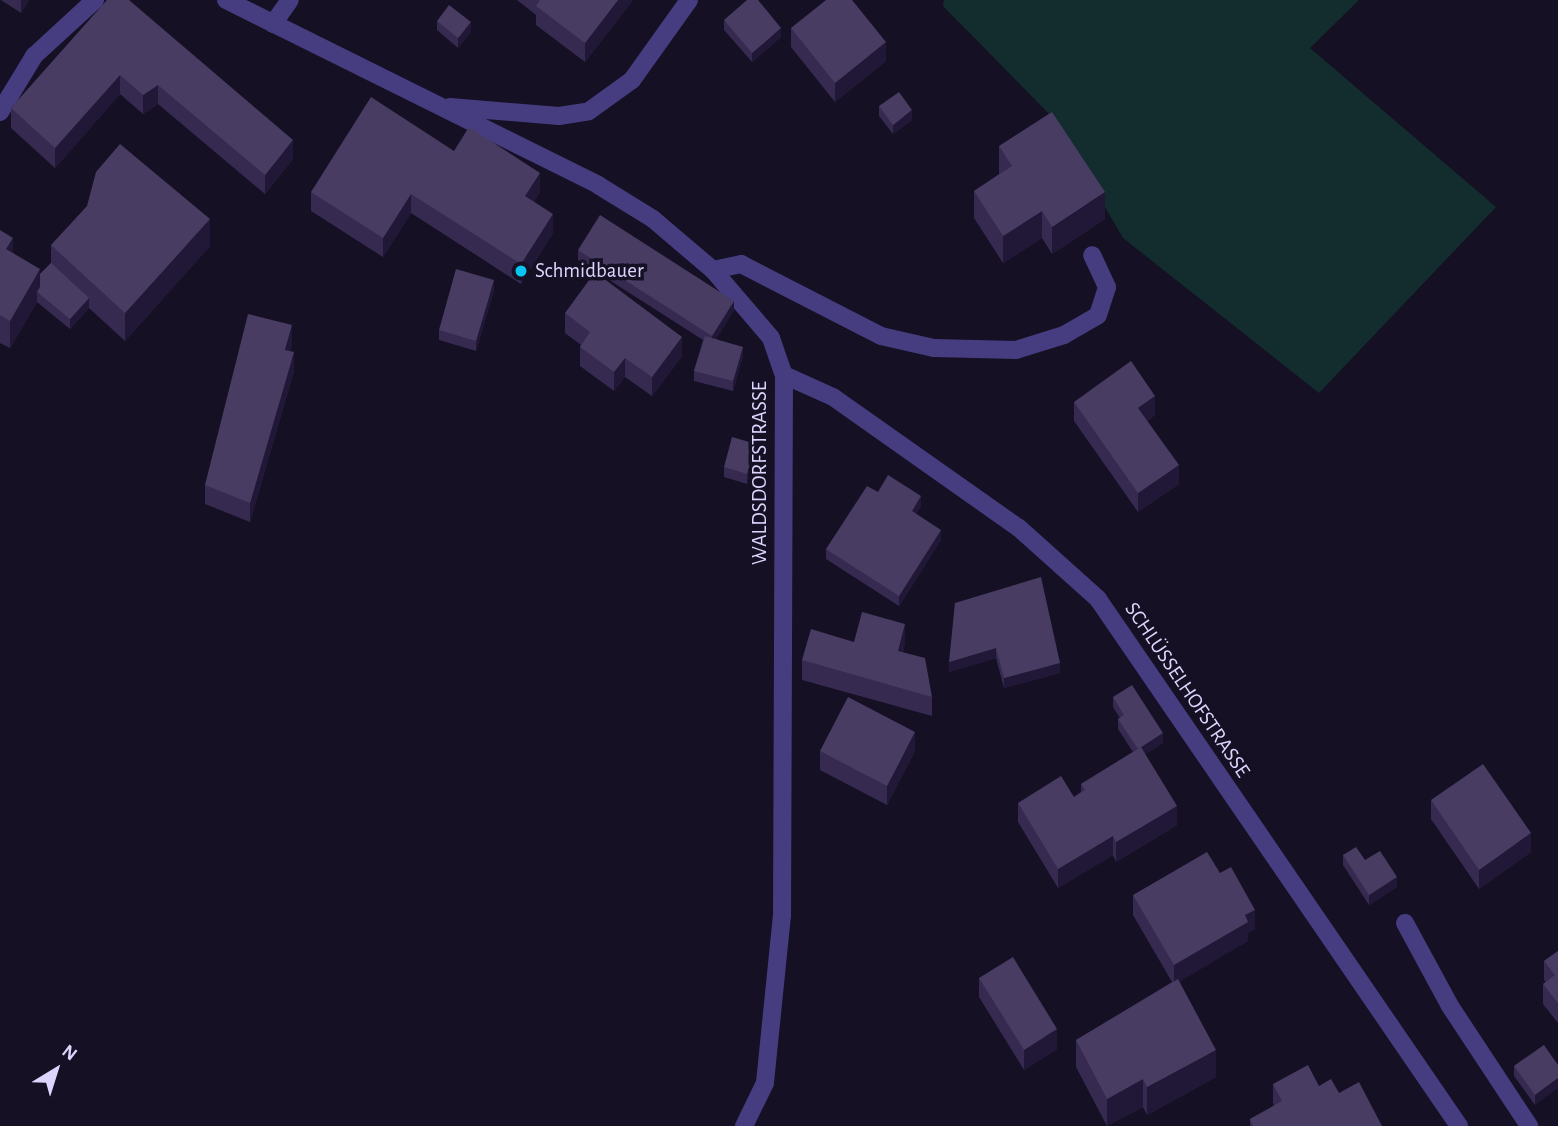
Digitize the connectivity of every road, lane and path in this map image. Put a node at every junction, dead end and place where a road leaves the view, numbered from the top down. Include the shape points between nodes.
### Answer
1 (95, 0) edge
2 (226, 0) edge
3 (290, 0) edge
4 (689, 0) edge
5 (273, 24) junction
6 (450, 107) junction
7 (0, 112) edge
8 (1092, 255) dead end
9 (713, 270) junction
10 (783, 376) junction
11 (1405, 923) dead end
12 (744, 1126) edge
13 (1459, 1126) edge
14 (1529, 1126) edge

1 - 7 street via 34,56
2 - 5 street, WALDSDORFSTRASSE
3 - 5 street
4 - 6 street via 632,80 589,111 559,116
5 - 6 street, WALDSDORFSTRASSE
6 - 9 street, WALDSDORFSTRASSE via 609,192
8 - 9 street via 1107,287 1098,315 1016,350 934,348 881,336 741,264
9 - 10 street, WALDSDORFSTRASSE via 764,328
10 - 12 street, WALDSDORFSTRASSE via 782,915 765,1083
10 - 13 street, SCHLÜSSELHOFSTRASSE via 833,397 1019,528 1098,599
11 - 14 street via 1450,1006

